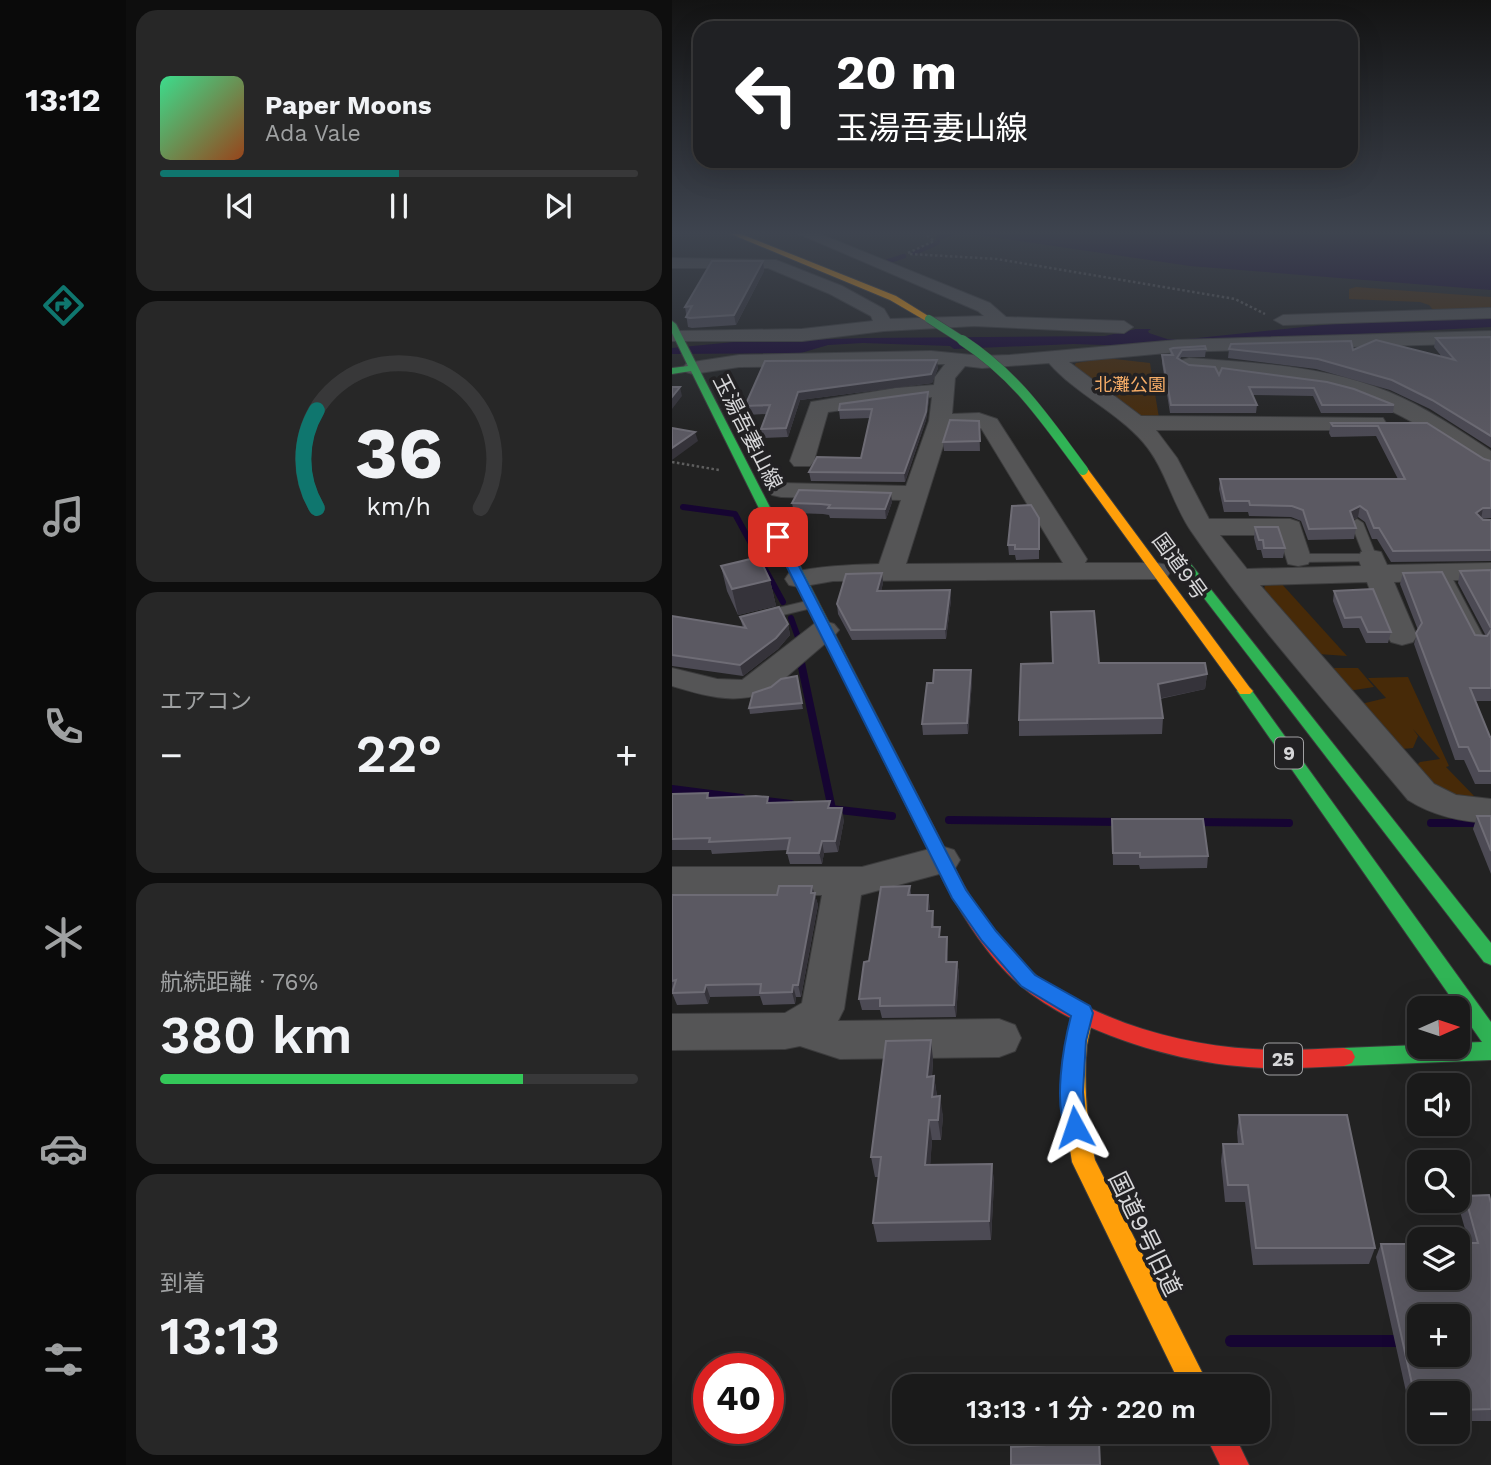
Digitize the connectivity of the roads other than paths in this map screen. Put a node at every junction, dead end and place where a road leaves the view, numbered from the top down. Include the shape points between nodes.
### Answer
1 (859, 302) edge
2 (897, 302) edge
3 (926, 302) edge
4 (973, 302) edge
5 (1491, 313) edge
6 (1000, 321) junction
7 (884, 325) junction
8 (1124, 327) dead end
9 (676, 333) edge
10 (1290, 340) junction
11 (1489, 346) edge
12 (1141, 350) junction
13 (1055, 358) junction
14 (960, 360) junction
15 (691, 364) junction
16 (672, 371) edge
17 (1032, 376) dead end
18 (943, 390) junction
19 (940, 421) junction
20 (1427, 423) junction
21 (1136, 424) junction
22 (802, 461) dead end
23 (1491, 462) edge
24 (781, 490) dead end
25 (915, 493) junction
26 (1357, 523) edge
27 (1201, 527) junction
28 (1160, 533) dead end
29 (1298, 558) joint
30 (1074, 559) dead end
31 (1374, 565) junction
32 (1157, 570) junction
33 (1491, 571) edge
34 (890, 572) junction
35 (1443, 572) junction
36 (1239, 576) junction
37 (799, 579) junction
38 (818, 617) junction
39 (742, 621) edge
40 (1402, 636) dead end
41 (1479, 642) edge
42 (672, 677) edge
43 (1491, 811) edge
44 (941, 860) junction
45 (672, 881) edge
46 (844, 881) junction
47 (1491, 957) edge
48 (1082, 1013) junction
49 (807, 1024) junction
50 (672, 1032) edge
51 (999, 1038) dead end
52 (1491, 1039) edge
53 (1491, 1051) edge
54 (1189, 1374) edge
55 (1224, 1444) edge
56 (1235, 1465) edge

1 - 7 street via 878,313
2 - 32 main road, 国道9号 / 9, bridge via 983,354 1020,387
3 - 17 main road via 955,318
4 - 6 street
5 - 10 street via 1269,321
6 - 7 street
6 - 8 street
7 - 9 street via 802,335
9 - 15 main road, 玉湯吾妻山線 / 25
10 - 11 street via 1409,339 1422,348
10 - 12 street
12 - 13 street
12 - 20 street via 1169,363 1266,370 1344,385 1390,401
13 - 14 street
13 - 21 street
14 - 15 street
14 - 18 street via 947,373
15 - 16 main road
15 - 37 main road, 玉湯吾妻山線 / 25
18 - 19 street
18 - 22 street via 819,407
19 - 25 street
19 - 30 street via 989,424
20 - 21 street
20 - 23 street
21 - 27 street via 1166,455 1184,502
24 - 25 street
25 - 34 street
26 - 31 lane
27 - 29 street via 1288,520
27 - 36 street
28 - 47 main road, 国道9号 / 9
29 - 31 lane
31 - 35 street
31 - 36 street
31 - 40 street
32 - 34 street
32 - 52 main road, 国道9号 / 9
33 - 35 street
34 - 37 street
35 - 41 lane
36 - 43 street via 1420,792 1459,808
37 - 38 main road, 玉湯吾妻山線 / 25
38 - 39 lane
38 - 42 street via 760,683 748,690
38 - 44 main road, 玉湯吾妻山線 / 25
44 - 46 street via 887,876
44 - 48 main road, 玉湯吾妻山線 / 25 via 989,936 1028,980
45 - 46 street
46 - 49 street via 822,1009
48 - 53 main road, 玉湯吾妻山線 / 25 via 1154,1040 1237,1057
48 - 54 main road, 国道9号旧道 via 1072,1092 1084,1162
49 - 50 street via 785,1031
49 - 51 street via 817,1034 840,1040
55 - 56 main road

